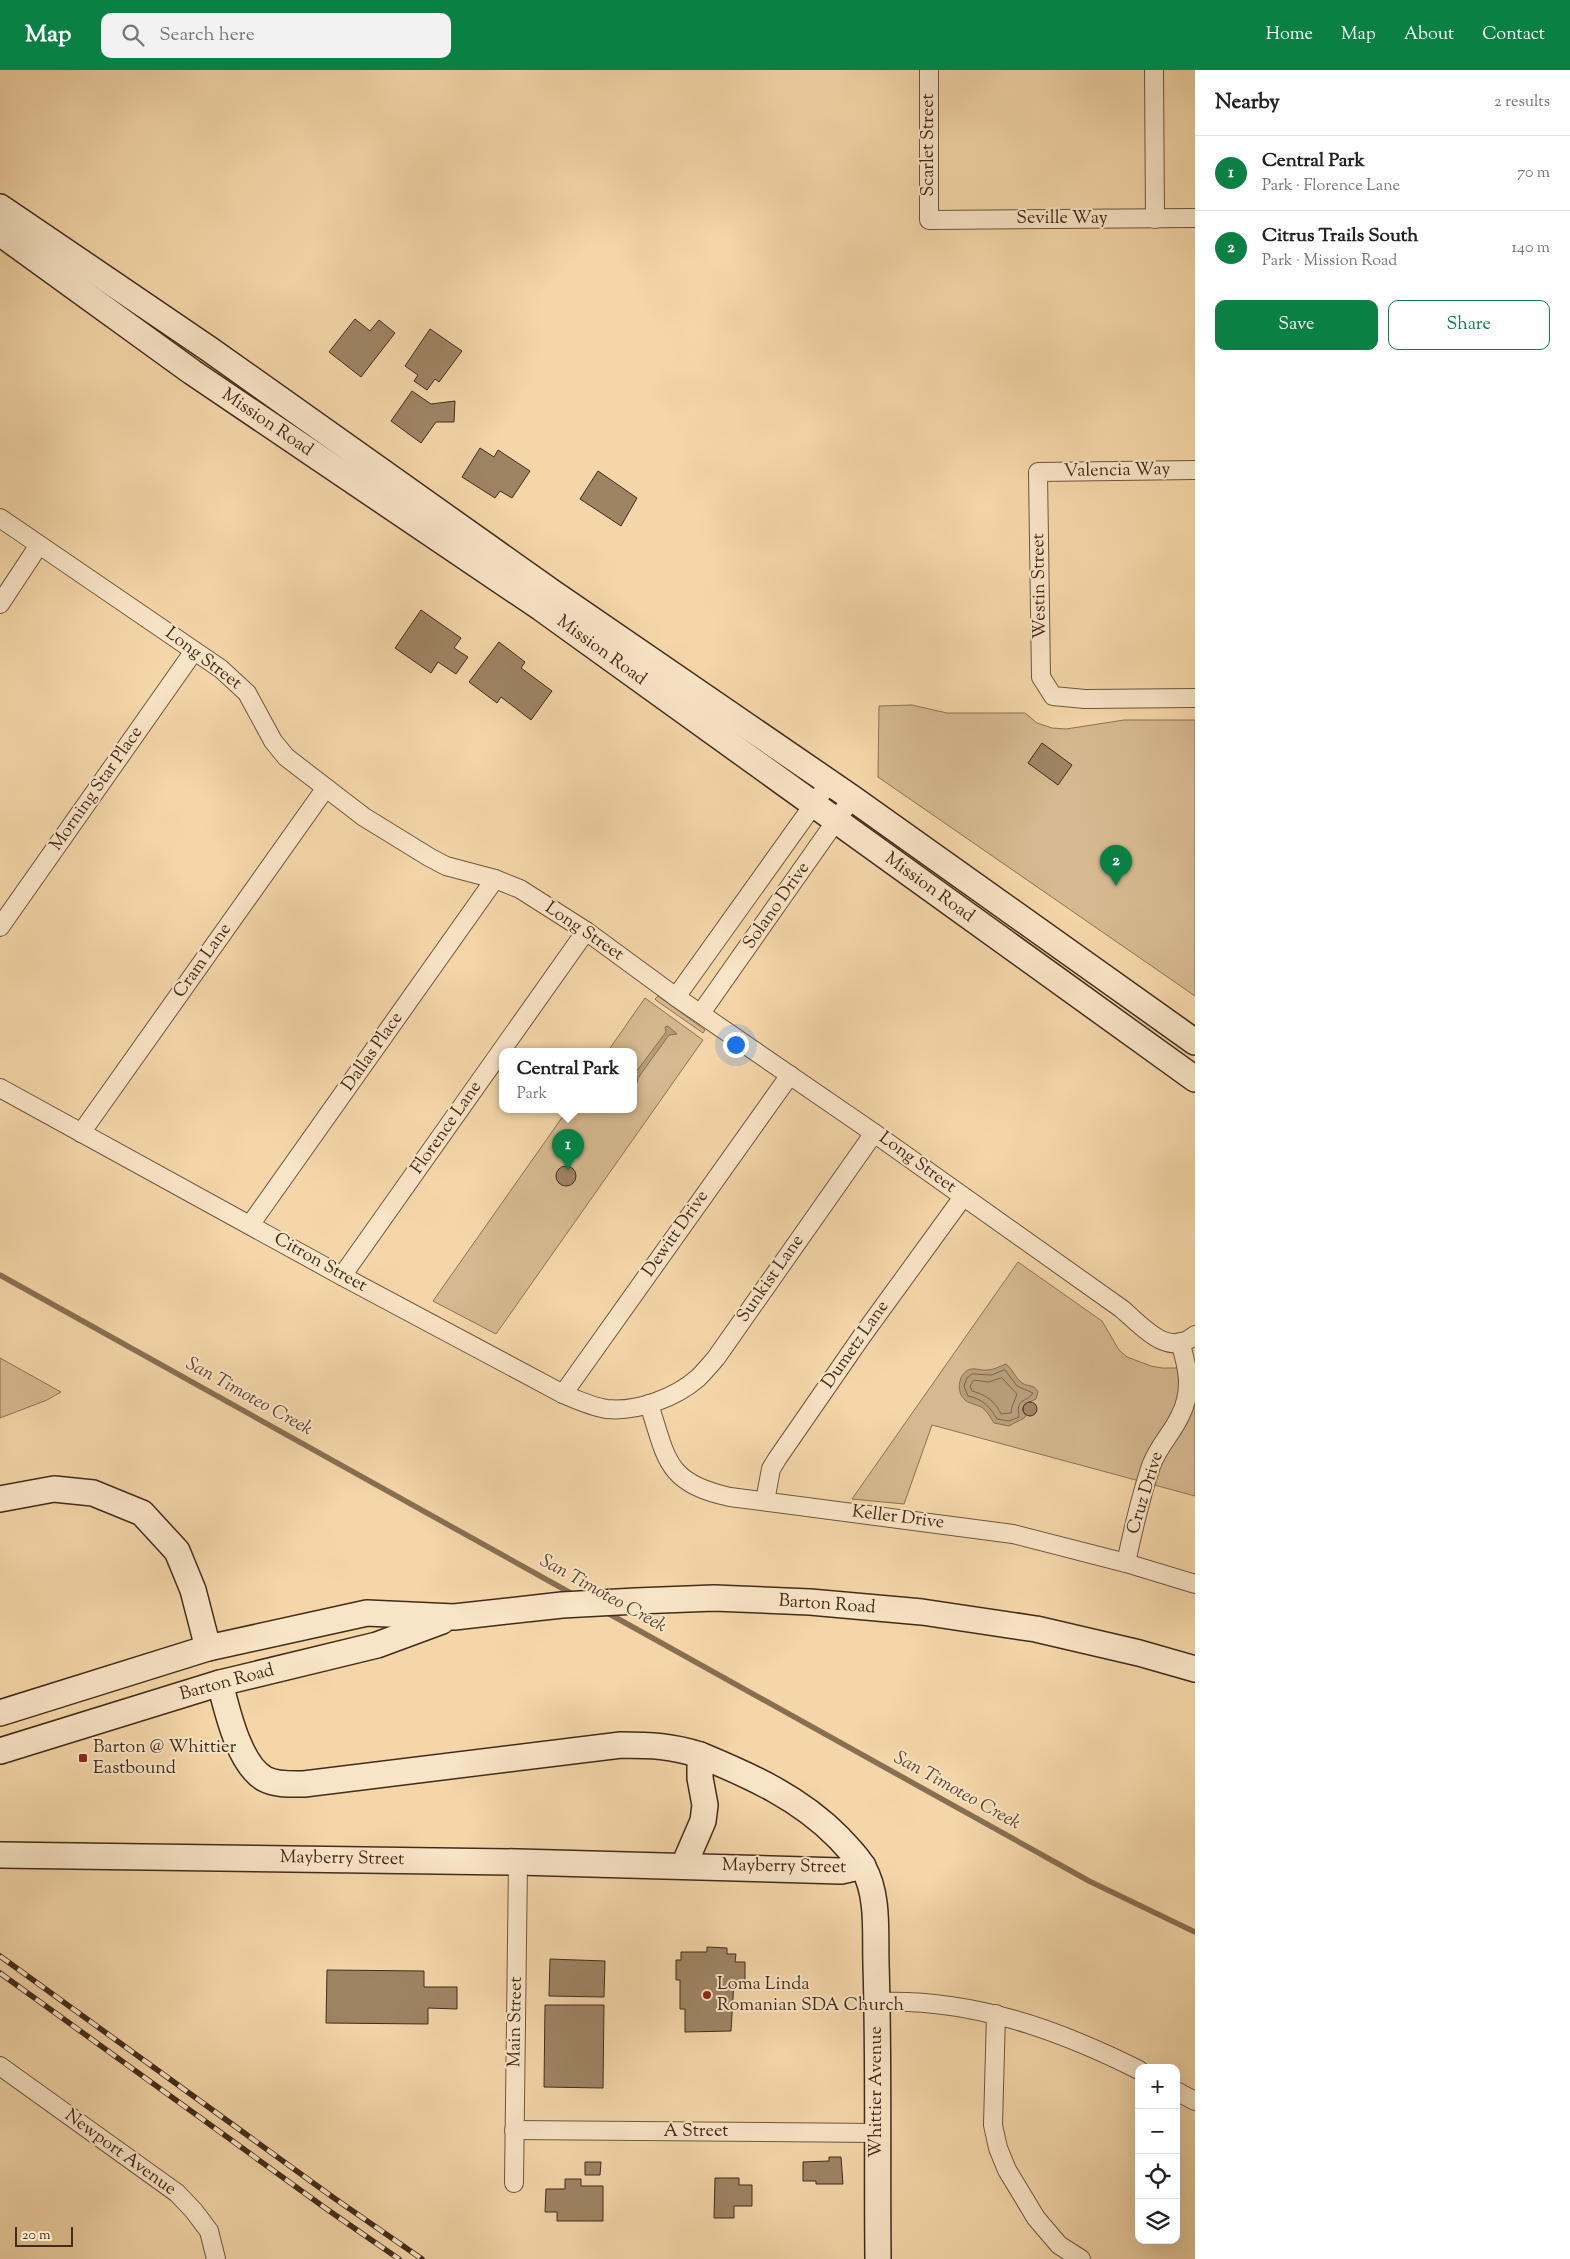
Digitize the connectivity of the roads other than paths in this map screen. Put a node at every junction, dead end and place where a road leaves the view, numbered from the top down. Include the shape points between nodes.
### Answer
1 (928, 70) edge
2 (1154, 70) edge
3 (0, 207) edge
4 (1195, 218) edge
5 (1155, 219) junction
6 (929, 220) joint
7 (0, 233) edge
8 (1195, 470) edge
9 (1038, 472) joint
10 (0, 518) edge
11 (39, 545) junction
12 (0, 604) edge
13 (194, 651) junction
14 (1195, 698) edge
15 (829, 783) junction
16 (325, 789) junction
17 (852, 798) junction
18 (814, 805) junction
19 (836, 822) junction
20 (495, 879) junction
21 (738, 910) junction
22 (0, 927) edge
23 (761, 927) junction
24 (586, 932) junction
25 (676, 997) junction
26 (701, 1014) junction
27 (1195, 1042) edge
28 (504, 1048) edge
29 (499, 1055) edge
30 (790, 1074) junction
31 (1195, 1079) edge
32 (0, 1088) edge
33 (81, 1133) junction
34 (874, 1133) junction
35 (963, 1197) junction
36 (250, 1225) junction
37 (342, 1276) junction
38 (1188, 1338) edge
39 (563, 1394) junction
40 (649, 1404) junction
41 (0, 1499) edge
42 (765, 1501) junction
43 (1126, 1563) junction
44 (1195, 1584) edge
45 (454, 1616) junction
46 (208, 1648) junction
47 (1195, 1669) edge
48 (220, 1683) junction
49 (0, 1714) edge
50 (0, 1751) edge
51 (700, 1756) junction
52 (0, 1854) edge
53 (518, 1862) junction
54 (684, 1865) junction
55 (863, 1866) junction
56 (877, 2002) junction
57 (996, 2014) junction
58 (0, 2066) edge
59 (1135, 2068) edge
60 (1180, 2093) edge
61 (1195, 2102) edge
62 (514, 2130) junction
63 (877, 2133) junction
64 (514, 2183) dead end
65 (216, 2259) edge
66 (878, 2259) edge
67 (1081, 2259) edge

1 - 6 street, Scarlet Street
2 - 5 street
3 - 15 street, Mission Road via 209,349 553,593
4 - 5 street, Seville Way
5 - 6 street, Seville Way
7 - 18 street, Mission Road via 192,372 541,608
8 - 9 street, Valencia Way
9 - 14 street, Westin Street via 1041,677 1053,696 1085,699
10 - 11 street, Long Street
11 - 12 street
11 - 13 street, Long Street
13 - 16 street, Long Street via 221,668 247,693 272,741
13 - 22 street, Morning Star Place
15 - 17 street, Mission Road
15 - 18 street, Solano Drive
16 - 20 street, Long Street via 364,817 446,866
16 - 33 street, Cram Lane
17 - 19 street, Solano Drive
17 - 27 street, Mission Road
18 - 19 street, Mission Road
18 - 21 street, Solano Drive
19 - 23 street, Solano Drive
19 - 31 street, Mission Road
20 - 24 street, Long Street via 520,890
20 - 36 street, Dallas Place
21 - 23 street
21 - 25 street, Solano Drive
23 - 26 street, Solano Drive
24 - 25 street, Long Street
24 - 28 street, Florence Lane
25 - 26 street, Long Street
26 - 30 street, Long Street
29 - 37 street, Florence Lane
30 - 34 street, Long Street
30 - 39 street, Dewitt Drive
32 - 33 street, Citron Street
33 - 36 street, Citron Street
34 - 35 street, Long Street
34 - 40 street, Sunkist Lane via 716,1358 691,1383
35 - 38 street, Long Street via 1122,1308 1156,1339 1165,1342
35 - 42 street, Dumetz Lane via 777,1458 771,1469
36 - 37 street, Citron Street
37 - 39 street, Citron Street
38 - 43 street, Cruz Drive via 1186,1400 1180,1417 1158,1448 1151,1467
39 - 40 street, Citron Street via 607,1409
40 - 42 street, Keller Drive via 666,1455 685,1482 708,1492
41 - 46 street via 54,1489 93,1493 142,1513 177,1551 193,1590
42 - 43 street, Keller Drive via 1013,1534
43 - 44 street, Keller Drive
45 - 46 street, Barton Road via 367,1613
45 - 47 street, Barton Road via 562,1605 714,1598 810,1602 941,1615 1036,1629
45 - 48 street, Barton Road via 377,1644
46 - 49 street, Barton Road
48 - 50 street, Barton Road
48 - 51 street, Mayberry Street via 245,1758 267,1781 304,1784 621,1745 676,1747
51 - 54 street via 705,1805 703,1821
51 - 55 street, Mayberry Street via 753,1777 800,1804 826,1825
52 - 53 street, Mayberry Street
53 - 54 street, Mayberry Street
53 - 62 street, Main Street
54 - 55 street, Mayberry Street via 841,1871
55 - 56 street, Whittier Avenue via 873,1896
56 - 57 street via 938,2004
56 - 63 street, Whittier Avenue
57 - 59 street via 1082,2044
57 - 67 street via 993,2125 998,2148 1007,2170 1036,2218 1059,2245
58 - 65 street, Newport Avenue via 176,2193 208,2231
60 - 61 street
62 - 63 street, A Street
62 - 64 street, Main Street
63 - 66 street, Whittier Avenue

